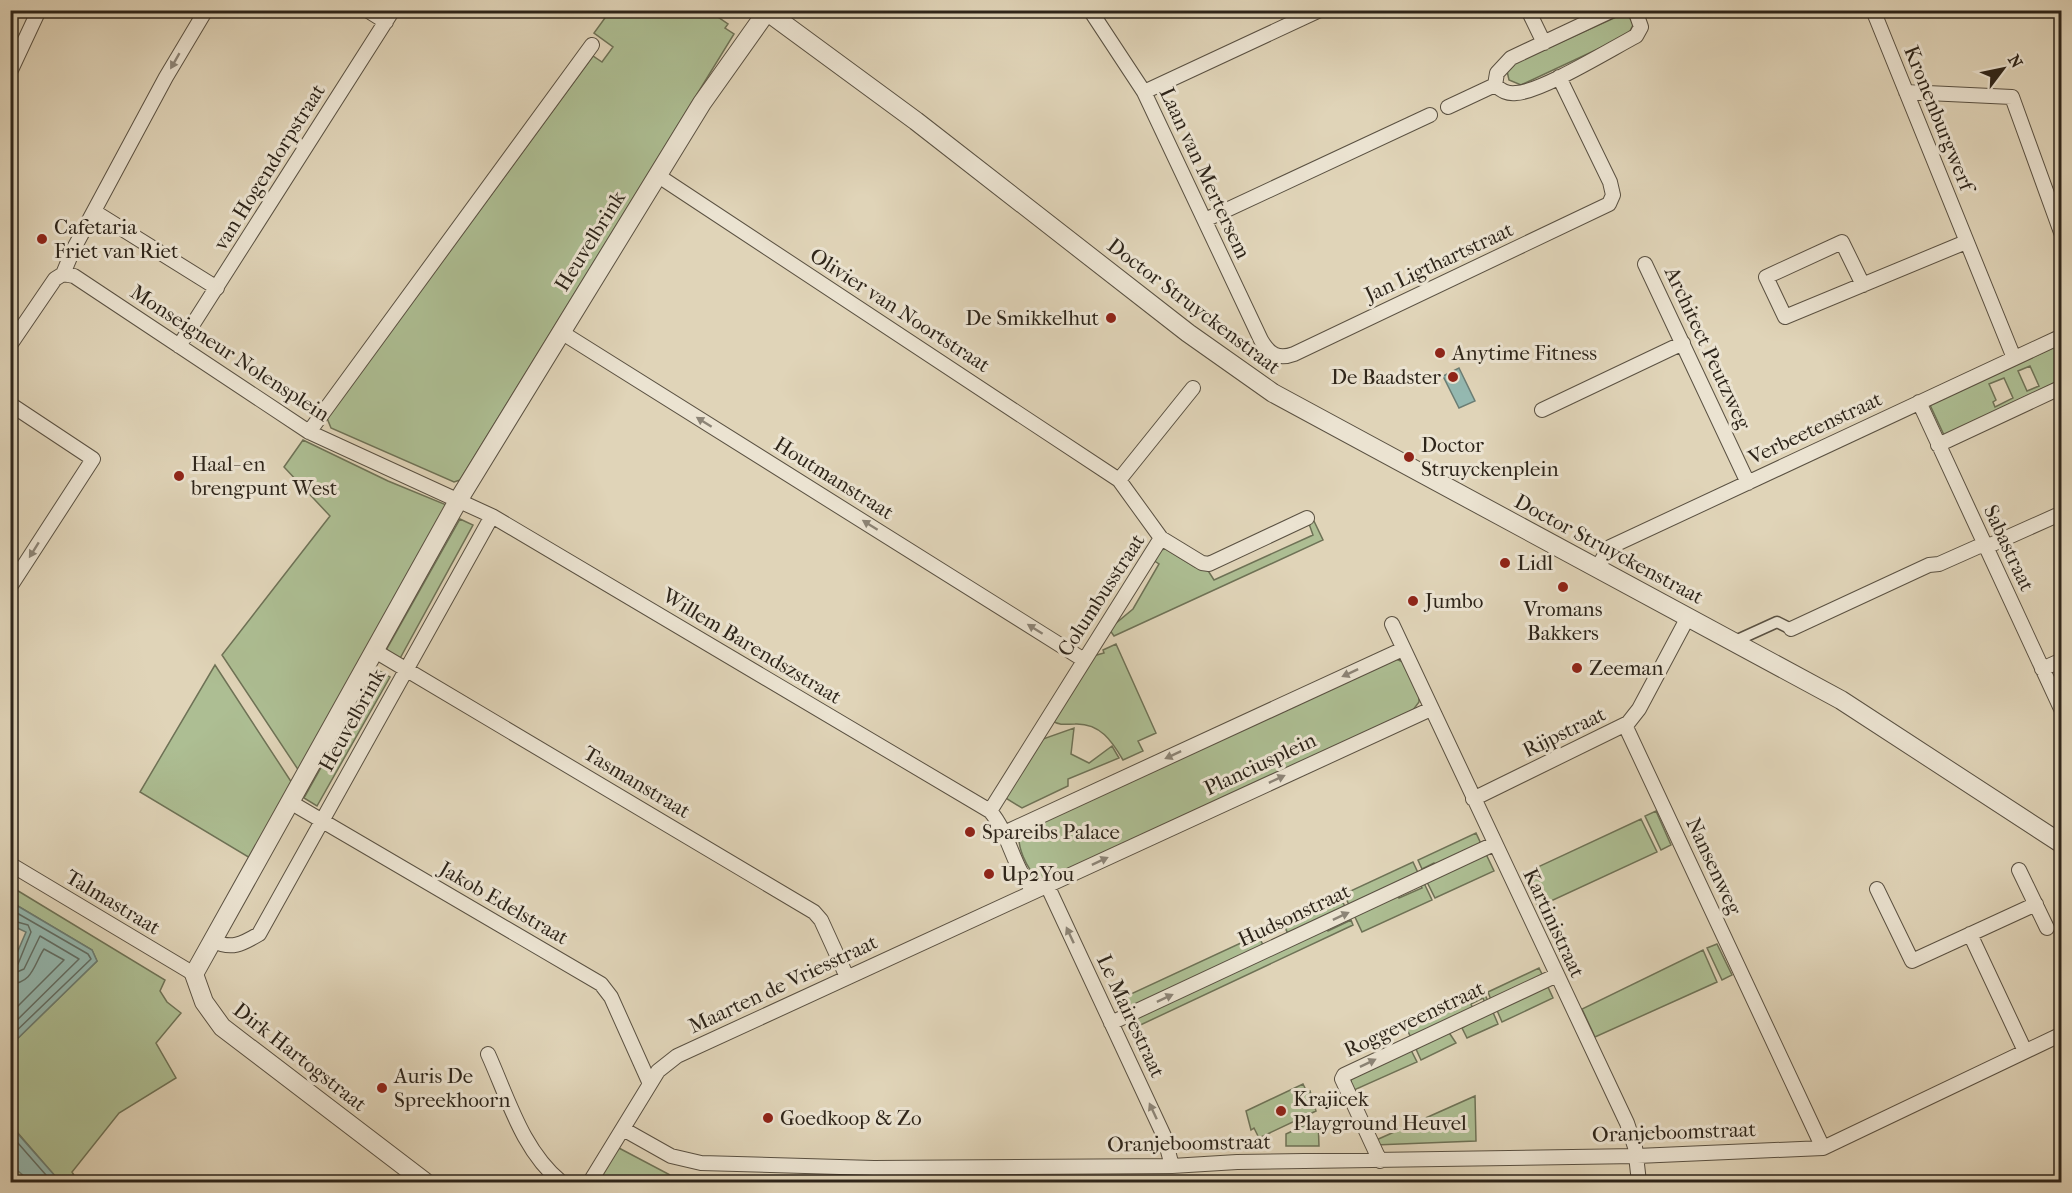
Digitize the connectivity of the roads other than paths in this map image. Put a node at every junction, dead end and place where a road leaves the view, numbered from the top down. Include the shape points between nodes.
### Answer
1 (39, 10) edge
2 (206, 10) edge
3 (367, 10) edge
4 (1090, 10) edge
5 (1320, 10) edge
6 (1528, 10) edge
7 (1613, 10) edge
8 (1635, 10) edge
9 (1873, 10) edge
10 (766, 11) edge
11 (390, 16) edge
12 (1544, 43) junction
13 (592, 45) dead end
14 (10, 72) edge
15 (1559, 77) junction
16 (1495, 85) junction
17 (1144, 92) junction
18 (1906, 92) junction
19 (1448, 107) dead end
20 (1430, 115) dead end
21 (657, 175) junction
22 (95, 212) junction
23 (1206, 220) junction
24 (2061, 235) edge
25 (1966, 242) junction
26 (1645, 264) dead end
27 (63, 274) junction
28 (1863, 285) junction
29 (217, 288) junction
30 (16, 323) edge
31 (561, 332) junction
32 (2061, 336) edge
33 (1683, 344) junction
34 (10, 345) edge
35 (179, 346) junction
36 (1275, 356) joint
37 (2013, 358) junction
38 (2061, 387) edge
39 (1193, 388) dead end
40 (1919, 402) junction
41 (10, 404) edge
42 (1542, 410) dead end
43 (309, 432) junction
44 (1938, 445) junction
45 (1119, 480) junction
46 (1748, 483) junction
47 (459, 499) junction
48 (2061, 513) edge
49 (492, 516) junction
50 (1307, 518) dead end
51 (1161, 538) junction
52 (1985, 546) junction
53 (1597, 568) junction
54 (10, 587) edge
55 (1688, 617) junction
56 (1392, 624) dead end
57 (1791, 629) joint
58 (1733, 642) junction
59 (1403, 649) junction
60 (375, 651) junction
61 (1084, 660) junction
62 (2061, 660) edge
63 (406, 669) junction
64 (2042, 669) junction
65 (1431, 709) junction
66 (2061, 711) edge
67 (1625, 725) junction
68 (1473, 799) junction
69 (290, 802) junction
70 (990, 811) junction
71 (322, 820) junction
72 (1004, 833) junction
73 (1494, 844) junction
74 (2061, 844) edge
75 (10, 864) edge
76 (2019, 870) dead end
77 (1041, 888) junction
78 (1877, 888) dead end
79 (2036, 904) junction
80 (2047, 928) dead end
81 (1970, 934) junction
82 (213, 941) junction
83 (194, 974) junction
84 (1555, 976) junction
85 (847, 977) junction
86 (1112, 1023) junction
87 (2061, 1034) edge
88 (2024, 1049) junction
89 (488, 1053) dead end
90 (650, 1084) junction
91 (623, 1129) junction
92 (1823, 1148) junction
93 (1636, 1156) junction
94 (1380, 1161) junction
95 (1172, 1166) junction
96 (425, 1182) edge
97 (561, 1182) edge
98 (590, 1182) edge
99 (1639, 1182) edge

1 - 14 street
2 -> 22 street
3 - 11 street
4 - 17 street, Laan van Mertersem
5 - 17 street
6 - 12 street
7 - 12 street
8 - 15 street via 1641,27 1636,36
9 - 18 street, Kronenburgwerf
10 - 21 street, Heuvelbrink
10 - 53 street, Doctor Struyckenstraat via 1248,376
11 - 29 street, van Hogendorpstraat
12 - 16 street via 1511,58 1497,73
13 - 43 street
15 - 16 street via 1518,93 1502,92
15 - 36 street, Jan Ligthartstraat via 1613,195 1604,207 1294,354
16 - 19 street
17 - 23 street, Laan van Mertersem
18 - 24 street via 2012,97
18 - 25 street, Kronenburgwerf
20 - 23 street
21 - 31 street, Heuvelbrink
21 - 45 street, Olivier van Noortstraat
22 - 27 street
22 - 29 street
23 - 36 street, Laan van Mertersem via 1261,340
25 - 28 street
25 - 37 street, Kronenburgwerf
26 - 33 street, Architect Peutzweg
27 - 30 street
27 - 35 street, Monseigneur Nolensplein via 74,276
28 - 28 street via 1842,242 1766,277 1785,317
29 - 35 street, van Hogendorpstraat
30 - 34 street
31 - 47 street, Heuvelbrink
61 -> 31 street, Houtmanstraat
32 - 37 street, Verbeetenstraat
33 - 42 street
33 - 46 street, Architect Peutzweg
35 - 43 street, Monseigneur Nolensplein
37 - 40 street, Verbeetenstraat
38 - 44 street
39 - 45 street
40 - 44 street, Sabastraat
40 - 46 street, Verbeetenstraat
41 -> 54 street via 93,459
43 - 47 street, Monseigneur Nolensplein
44 - 52 street, Sabastraat
45 - 51 street
46 - 53 street, Verbeetenstraat via 1610,547
47 - 49 street
47 - 60 street, Heuvelbrink
48 - 52 street
49 - 63 street, Heuvelbrink
49 - 70 street, Willem Barendszstraat
50 - 51 street, Columbusstraat via 1209,564
51 - 61 street, Columbusstraat
52 - 57 street via 1929,565
52 - 64 street, Sabastraat
53 - 55 street, Doctor Struyckenstraat
55 - 58 street, Doctor Struyckenstraat
55 - 67 street, Rijpstraat via 1639,709
56 - 59 street
57 - 58 street via 1777,622
58 - 74 street, Doctor Struyckenstraat via 1869,717
59 - 65 street
59 -> 72 street
60 - 63 street, Tasmanstraat
60 - 69 street, Heuvelbrink
61 - 70 street, Columbusstraat
62 - 64 street
63 - 71 street, Heuvelbrink
63 - 85 street, Tasmanstraat via 814,912
64 - 66 street, Sabastraat
65 - 68 street, Kartinistraat
77 -> 65 street, Planciusplein
67 - 68 street, Rijpstraat
67 - 92 street, Nansenweg
68 - 73 street, Kartinistraat
69 - 71 street, Jakob Edelstraat
69 - 82 street, Heuvelbrink
70 - 72 street
71 - 82 street, Heuvelbrink via 259,934 240,945 226,947
71 - 90 street, Jakob Edelstraat via 601,984 611,997
72 - 77 street via 1026,882
73 - 84 street, Kartinistraat
86 -> 73 street, Hudsonstraat
75 - 83 street, Talmastraat
76 - 79 street
77 - 85 street, Maarten de Vriesstraat
86 -> 77 street, Le Mairestraat
78 - 81 street via 1912,961
79 - 80 street
79 - 81 street
81 - 88 street
82 - 83 street, Heuvelbrink
83 - 96 street, Dirk Hartogstraat via 204,1002 222,1027
84 - 93 street, Kartinistraat via 1627,1123
94 -> 84 street, Roggeveenstraat via 1342,1079 1344,1075
85 - 90 street, Maarten de Vriesstraat via 677,1056 662,1066
95 -> 86 street, Le Mairestraat via 1164,1136
87 - 88 street, Oranjeboomstraat
88 - 92 street, Oranjeboomstraat
89 - 97 street via 528,1146
90 - 91 street, Maarten de Vriesstraat
91 - 95 street, Oranjeboomstraat via 671,1156 701,1163 874,1168
91 - 98 street, Maarten de Vriesstraat
92 - 93 street, Oranjeboomstraat
93 - 94 street, Oranjeboomstraat
93 - 99 street, Kartinistraat
94 - 95 street, Oranjeboomstraat

